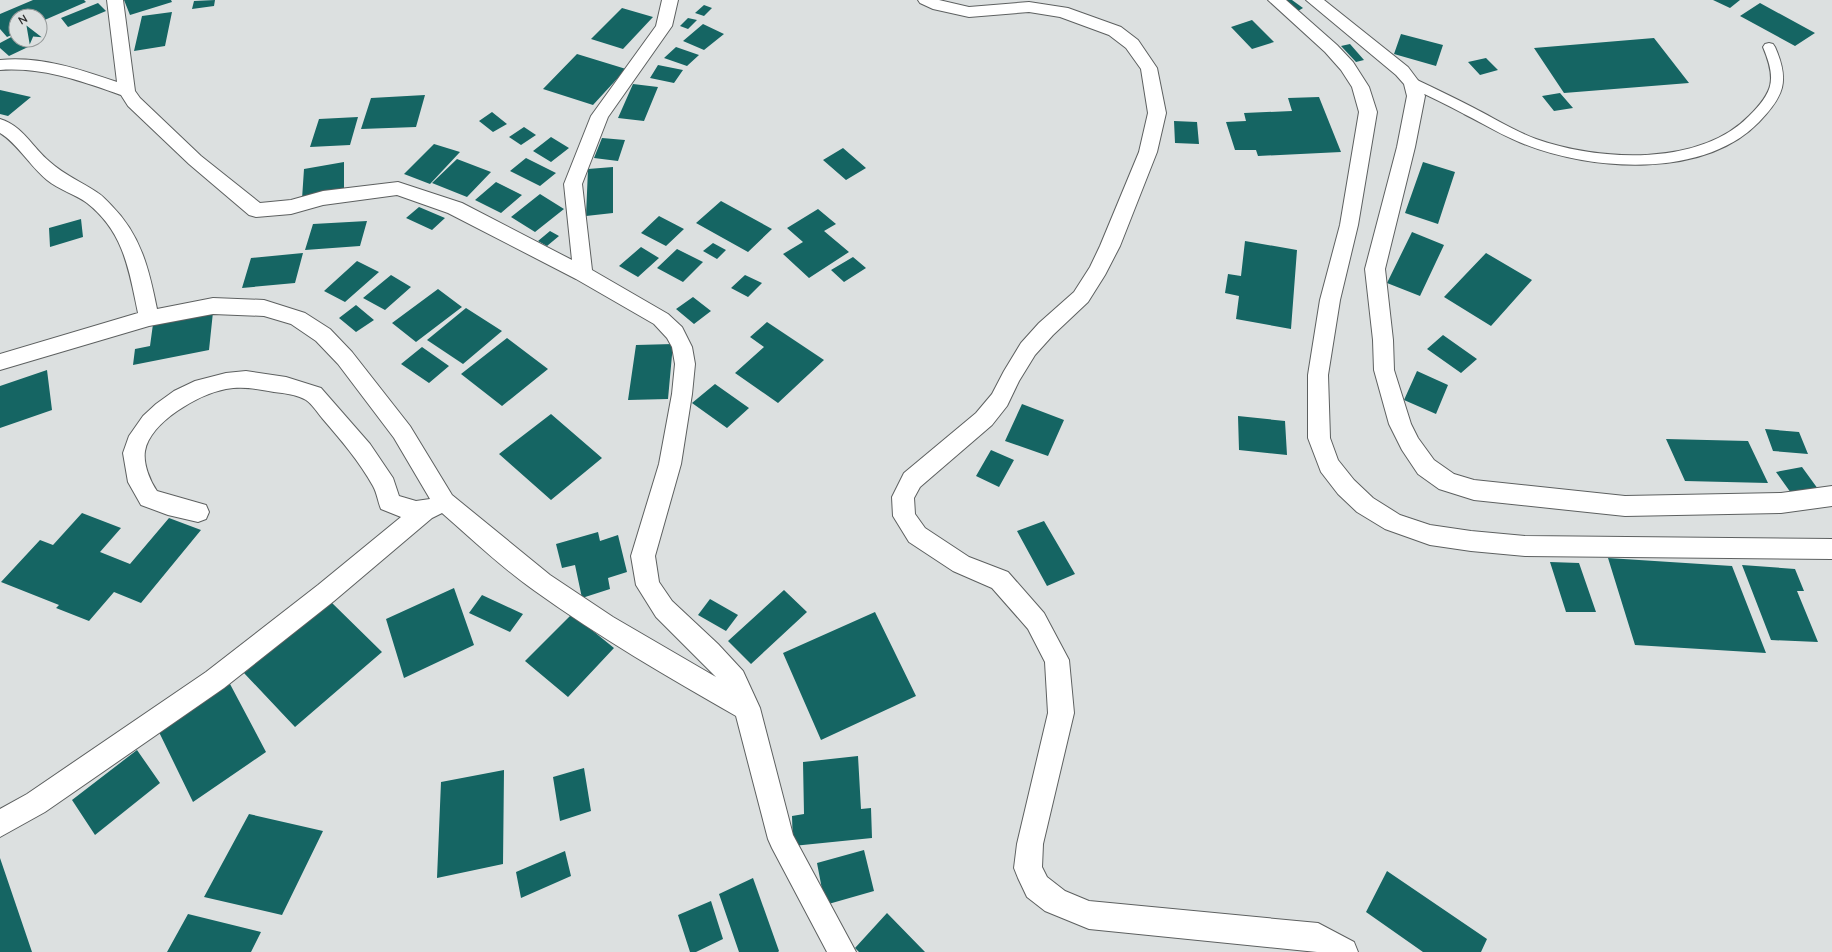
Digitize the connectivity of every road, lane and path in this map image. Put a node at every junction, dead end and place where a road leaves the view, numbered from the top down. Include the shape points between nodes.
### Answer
1 (116, 0) edge
2 (670, 0) edge
3 (926, 0) edge
4 (1276, 0) edge
5 (1314, 0) edge
6 (1769, 47) dead end
7 (0, 66) edge
8 (1412, 83) junction
9 (127, 91) junction
10 (0, 125) edge
11 (583, 274) junction
12 (149, 318) junction
13 (0, 362) edge
14 (1832, 496) edge
15 (434, 507) junction
16 (198, 512) dead end
17 (1832, 549) edge
18 (747, 708) junction
19 (0, 824) edge
20 (842, 952) edge
21 (1344, 952) edge

1 - 9 street
2 - 11 street via 664,26 600,116 573,184
3 - 21 street via 939,6 969,12 1030,7 1062,12 1110,29 1132,44 1141,55 1148,68 1156,100 1157,113 1148,152 1110,246 1085,292 1028,349 1000,400 984,419 912,480 903,497 904,516 917,535 962,564 1000,580 1036,620 1057,660 1061,713 1030,844 1028,868 1037,887 1056,901 1089,915 1318,937
4 - 17 street via 1342,59 1359,84 1368,112 1349,225 1330,300 1318,375 1318,438 1329,465 1346,487 1365,505 1393,522 1430,535 1457,539 1525,546
5 - 8 street via 1402,71
6 - 8 lane via 1777,65 1779,84 1768,106 1741,131 1715,146 1671,159 1613,159 1569,153 1535,143
7 - 9 street via 16,63 43,65
8 - 14 street via 1416,96 1376,269 1384,370 1400,424 1426,467 1447,482 1474,490 1625,506 1781,503
9 - 11 street via 134,102 195,160 256,210 291,207 323,198 398,188 455,208
10 - 12 street via 15,134 37,161 55,177 93,198 116,221 130,244
11 - 18 street via 661,319 675,333 682,348 682,394 670,464 643,556 648,585 664,609 734,679
12 - 13 street
12 - 15 street via 213,306 264,308 298,318 323,335 345,358 402,432
15 - 16 street via 403,509 389,502 385,485 362,450 314,394 286,385 246,379 202,387 181,397 163,410 136,442 134,453 139,482 149,498 168,506
15 - 18 street via 605,625
15 - 19 street via 215,680
18 - 20 street via 781,839

